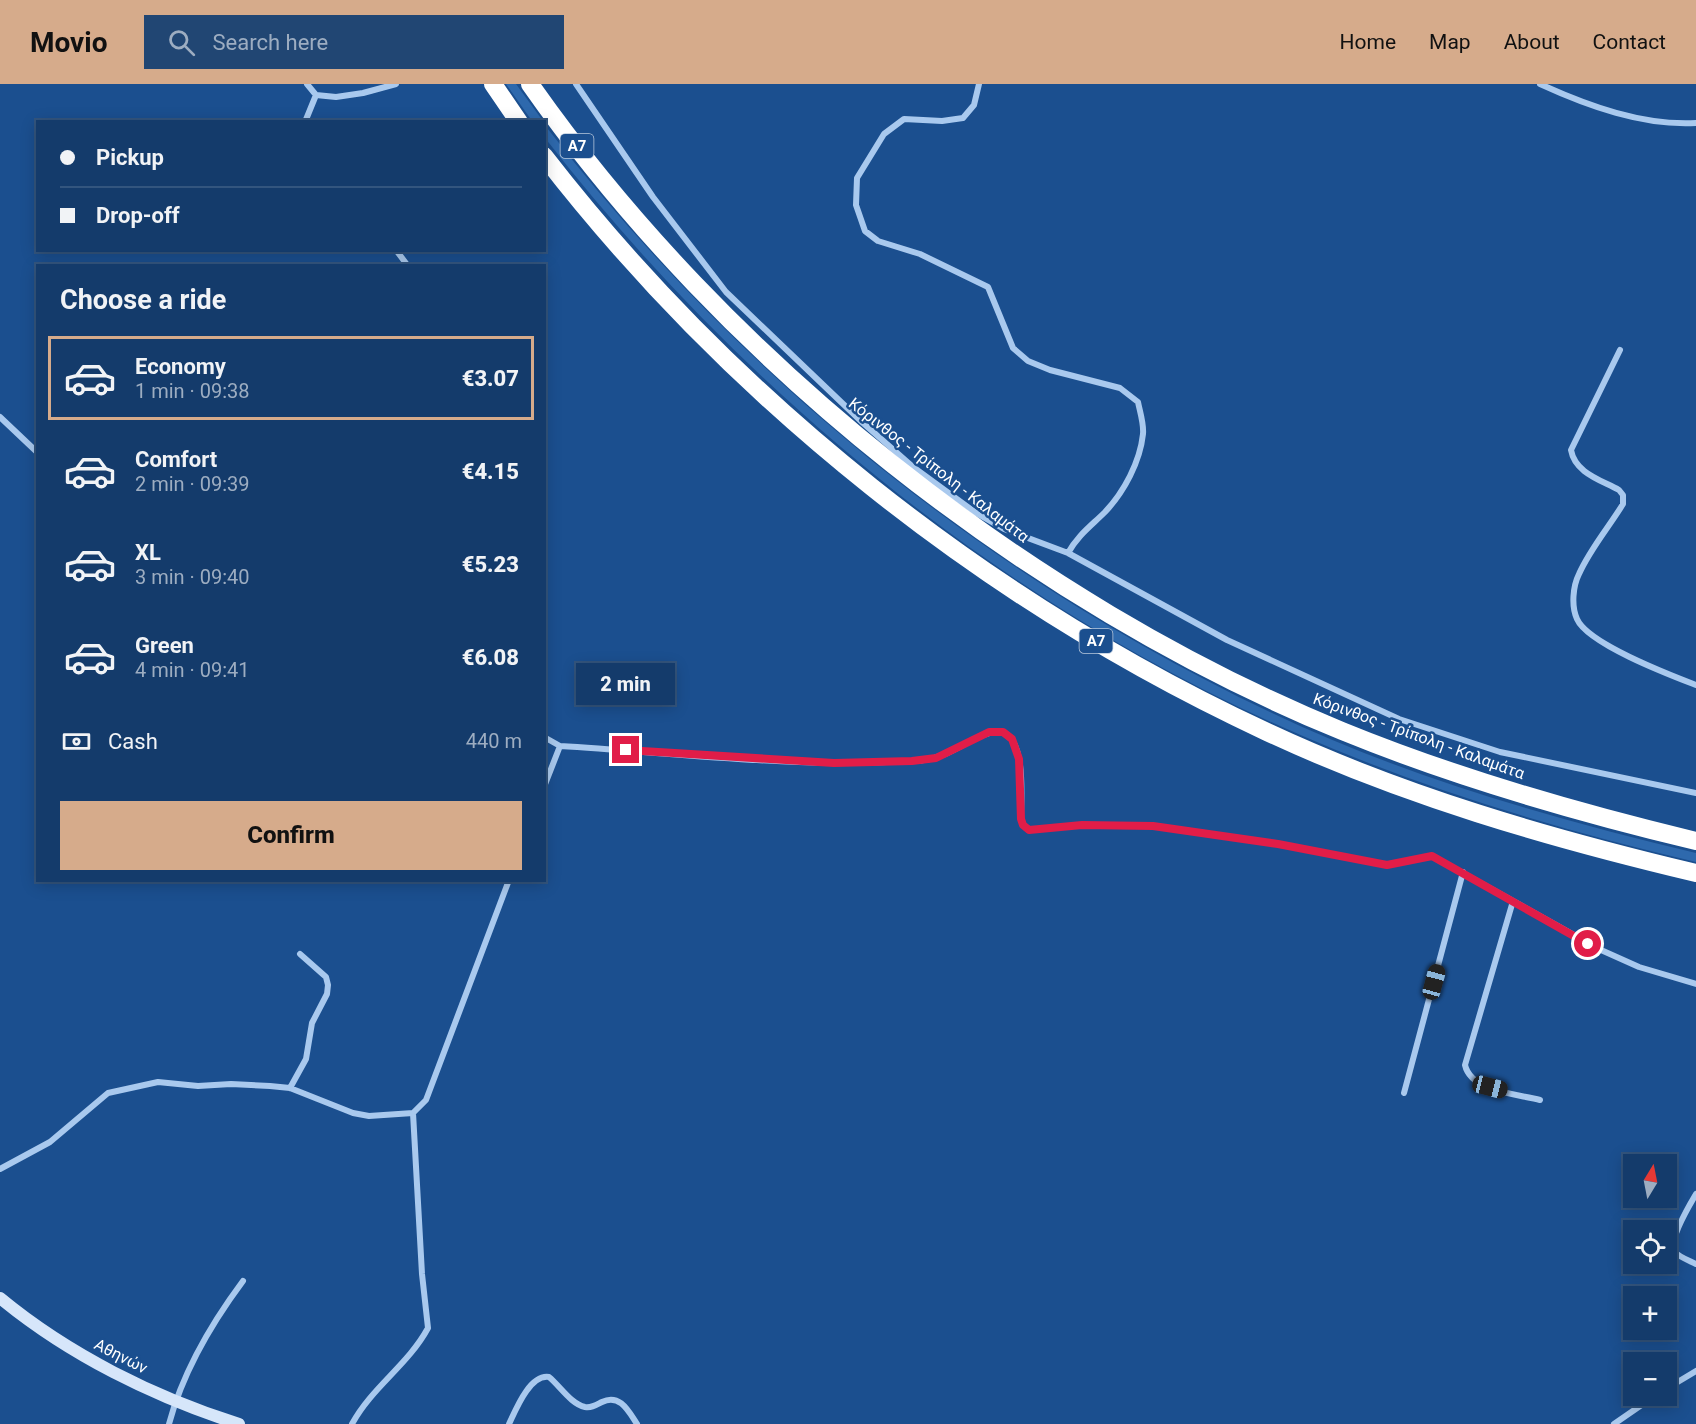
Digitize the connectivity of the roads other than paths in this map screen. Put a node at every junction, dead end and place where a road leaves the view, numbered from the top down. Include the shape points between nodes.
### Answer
1 (307, 84) edge
2 (396, 84) edge
3 (492, 84) edge
4 (530, 84) edge
5 (576, 84) edge
6 (979, 84) edge
7 (1540, 84) edge
8 (316, 96) junction
9 (306, 120) edge
10 (518, 120) edge
11 (1696, 123) edge
12 (546, 158) edge
13 (1620, 350) dead end
14 (0, 417) edge
15 (36, 451) edge
16 (1068, 553) junction
17 (1696, 685) edge
18 (546, 737) edge
19 (560, 746) junction
20 (546, 782) edge
21 (1696, 793) edge
22 (1696, 841) edge
23 (1463, 872) junction
24 (1696, 873) edge
25 (508, 882) edge
26 (1513, 901) junction
27 (300, 954) dead end
28 (1696, 984) edge
29 (290, 1088) junction
30 (1404, 1093) dead end
31 (1540, 1100) dead end
32 (413, 1113) junction
33 (0, 1170) edge
34 (1696, 1194) edge
35 (1696, 1264) edge
36 (243, 1281) dead end
37 (1, 1299) edge
38 (1696, 1371) edge
39 (1677, 1382) edge
40 (176, 1400) junction
41 (1640, 1406) edge
42 (169, 1424) edge
43 (239, 1424) edge
44 (352, 1424) edge
45 (509, 1424) edge
46 (638, 1424) edge
47 (1614, 1424) edge

1 - 8 street
2 - 8 street via 354,94
3 - 10 highway
4 - 22 highway, Κόρινθος - Τρίπολη - Καλαμάτα / Α7 via 625,207 723,312 891,462 1034,566 1162,644 1341,731 1538,801
5 - 16 street via 686,241 726,292 764,331 863,423 947,493 1004,529
6 - 16 street via 974,105 963,118 904,119 884,134 857,178 856,205 865,231 878,241 920,254 988,287 1013,348 1028,361 1120,388 1138,402 1143,433 1135,467 1120,492
7 - 11 street via 1608,111 1655,121
8 - 9 street
12 - 24 highway, Α7 via 649,281 806,431 938,537 1082,633 1266,732 1372,776 1528,830
13 - 17 street via 1571,450 1580,469 1623,495 1623,504 1578,575 1573,598 1577,619 1587,633 1608,645
14 - 15 street
16 - 21 street via 1227,640 1399,719 1500,752
18 - 19 street
19 - 20 street
19 - 23 street via 834,763 912,761 936,758 989,732 1003,732 1012,739 1019,759 1021,819 1029,830 1082,825 1153,826 1393,866 1432,856
23 - 26 street
23 - 30 street
25 - 32 street via 426,1100
26 - 28 street via 1622,961
26 - 31 street via 1466,1065 1472,1079 1482,1084
27 - 29 street via 326,977 328,985 312,1023 306,1059
29 - 32 street via 353,1113
29 - 33 street via 158,1082 121,1089 95,1102 50,1142
32 - 44 street via 428,1328 397,1369 368,1398
34 - 35 street via 1676,1234 1674,1248 1677,1254
36 - 40 street via 201,1344
37 - 40 main road, Αθηνών via 66,1346
38 - 39 street
40 - 42 street
40 - 43 main road, Αθηνών
41 - 47 street
45 - 46 street via 542,1376 549,1377 583,1407 614,1399 622,1403

